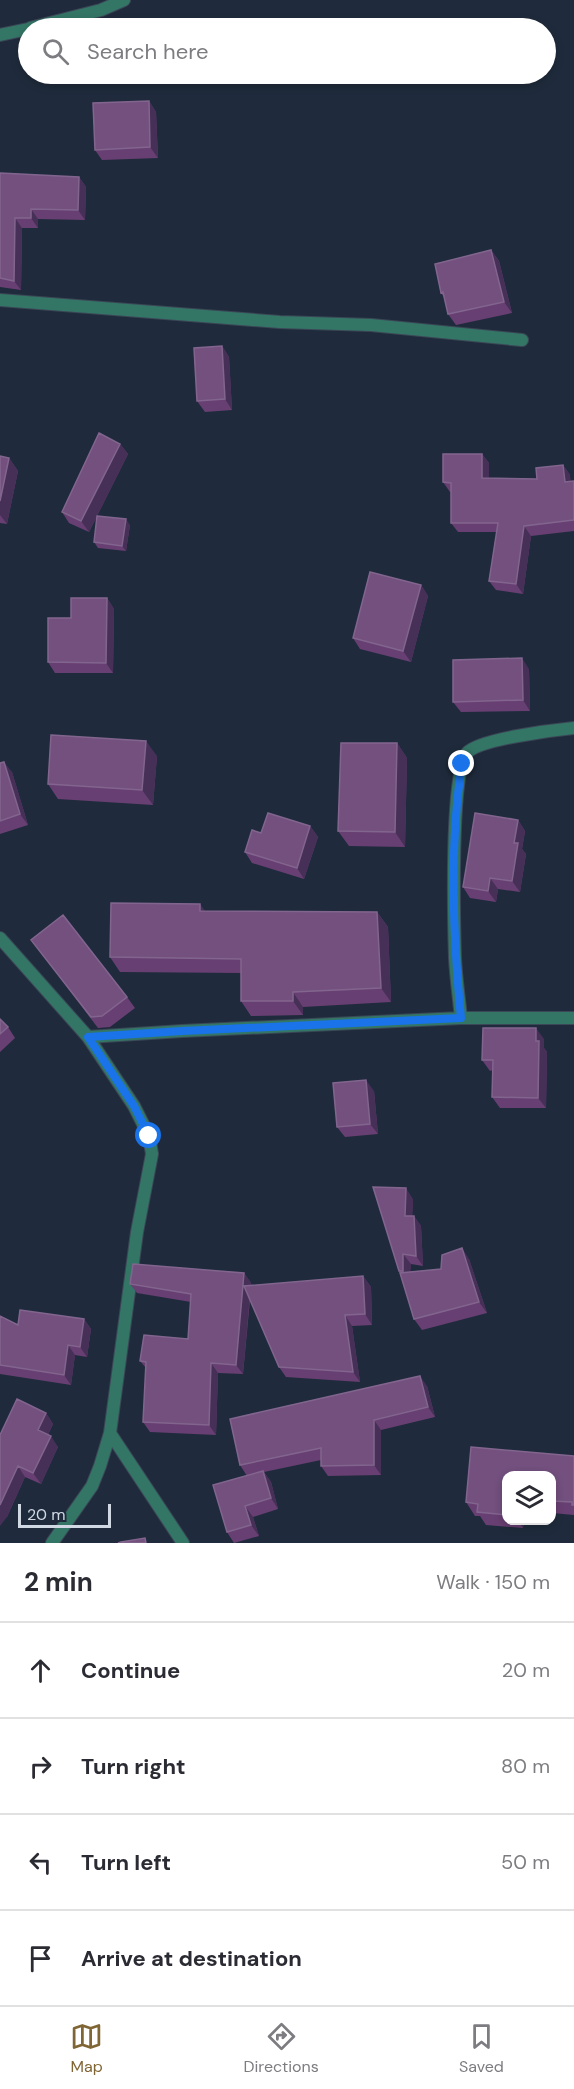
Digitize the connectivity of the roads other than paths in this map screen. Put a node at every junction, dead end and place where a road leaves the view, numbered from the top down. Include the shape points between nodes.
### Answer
1 (124, 0) edge
2 (71, 18) edge
3 (18, 31) edge
4 (0, 35) edge
5 (0, 300) edge
6 (522, 340) dead end
7 (574, 728) edge
8 (0, 938) edge
9 (461, 1018) junction
10 (574, 1018) edge
11 (88, 1037) junction
12 (110, 1433) junction
13 (52, 1543) edge
14 (183, 1543) edge

1 - 2 street
3 - 4 street
5 - 6 street
7 - 9 street via 482,745 469,751 462,764 456,801 454,902
8 - 11 street
9 - 10 street
9 - 11 street
11 - 12 street via 138,1113 152,1154 137,1232
12 - 13 street via 92,1486
12 - 14 street

